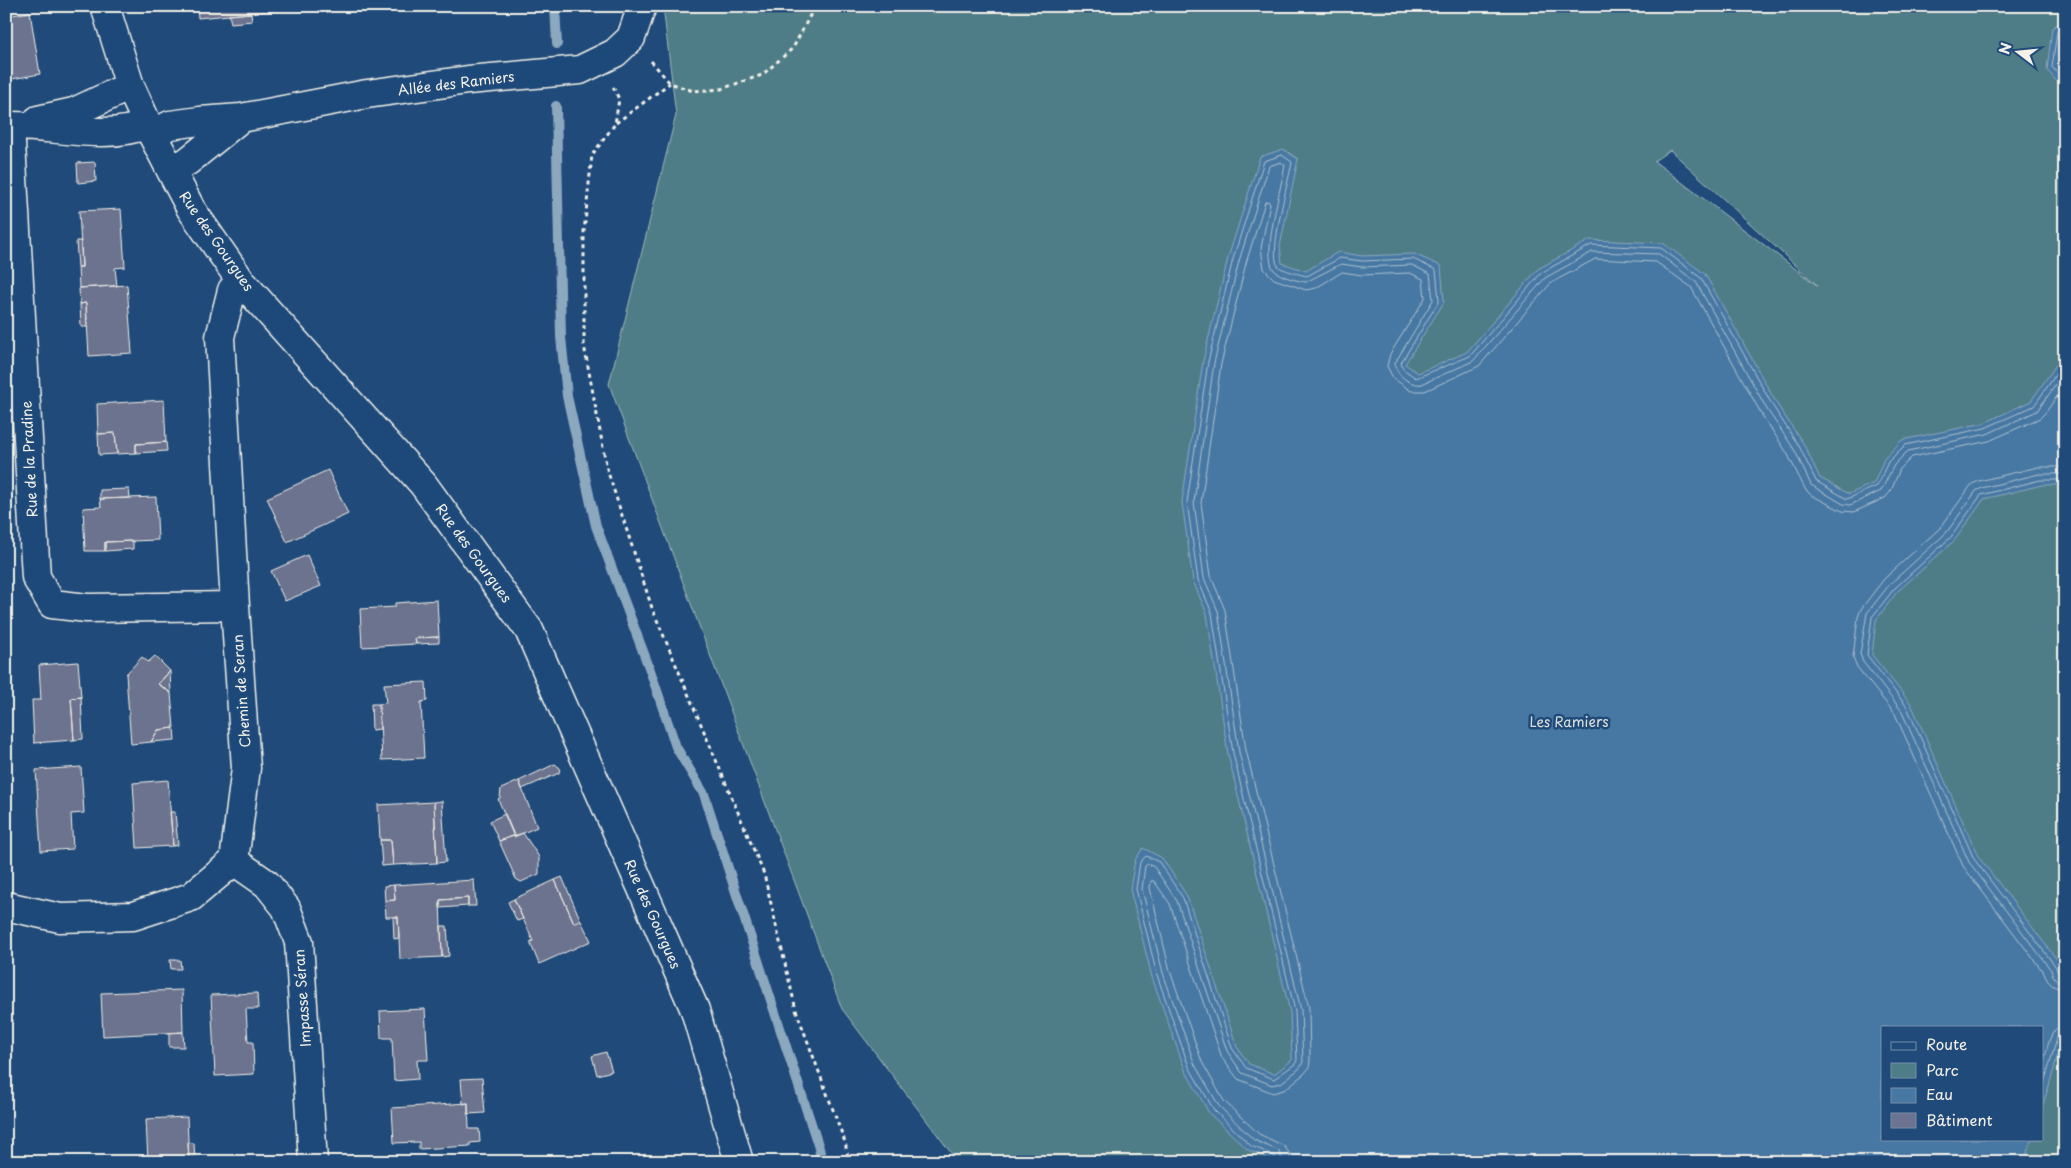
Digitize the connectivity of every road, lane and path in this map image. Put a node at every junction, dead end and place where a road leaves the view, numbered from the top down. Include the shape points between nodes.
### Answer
1 (105, 6) edge
2 (642, 6) edge
3 (815, 6) edge
4 (631, 38) junction
5 (600, 60) junction
6 (670, 83) junction
7 (130, 86) junction
8 (241, 118) junction
9 (615, 124) junction
10 (8, 126) edge
11 (150, 129) junction
12 (171, 171) junction
13 (241, 281) junction
14 (235, 606) junction
15 (234, 861) junction
16 (6, 906) edge
17 (313, 1162) edge
18 (739, 1162) edge
19 (849, 1162) edge

1 - 7 street, Rue des Gourgues
2 - 4 street
3 - 6 path via 793,48 762,75 722,89 693,91
4 - 5 street, Allée des Ramiers
4 - 6 path
5 - 8 street, Allée des Ramiers via 580,70 468,80 367,94
5 - 9 path via 619,99
6 - 9 path
7 - 10 street via 74,112
7 - 11 street, Rue des Gourgues
8 - 11 street, Allée des Ramiers
8 - 12 street, Allée des Ramiers
9 - 19 path via 592,155 584,232 584,345 607,469 652,608 764,874 796,1010 845,1142
10 - 11 street, Allée des Ramiers via 81,132
10 - 14 street, Rue de la Pradine via 36,577 52,604 87,608
11 - 12 street, Rue des Gourgues
12 - 13 street, Rue des Gourgues via 191,209
13 - 14 street, Chemin de Seran via 232,290 220,337
13 - 18 street, Rue des Gourgues via 423,484 530,630 695,1010
14 - 15 street, Chemin de Seran via 246,768
15 - 16 street via 191,897 133,916 60,918
15 - 17 street, Impasse Séran via 267,884 282,902 298,942

